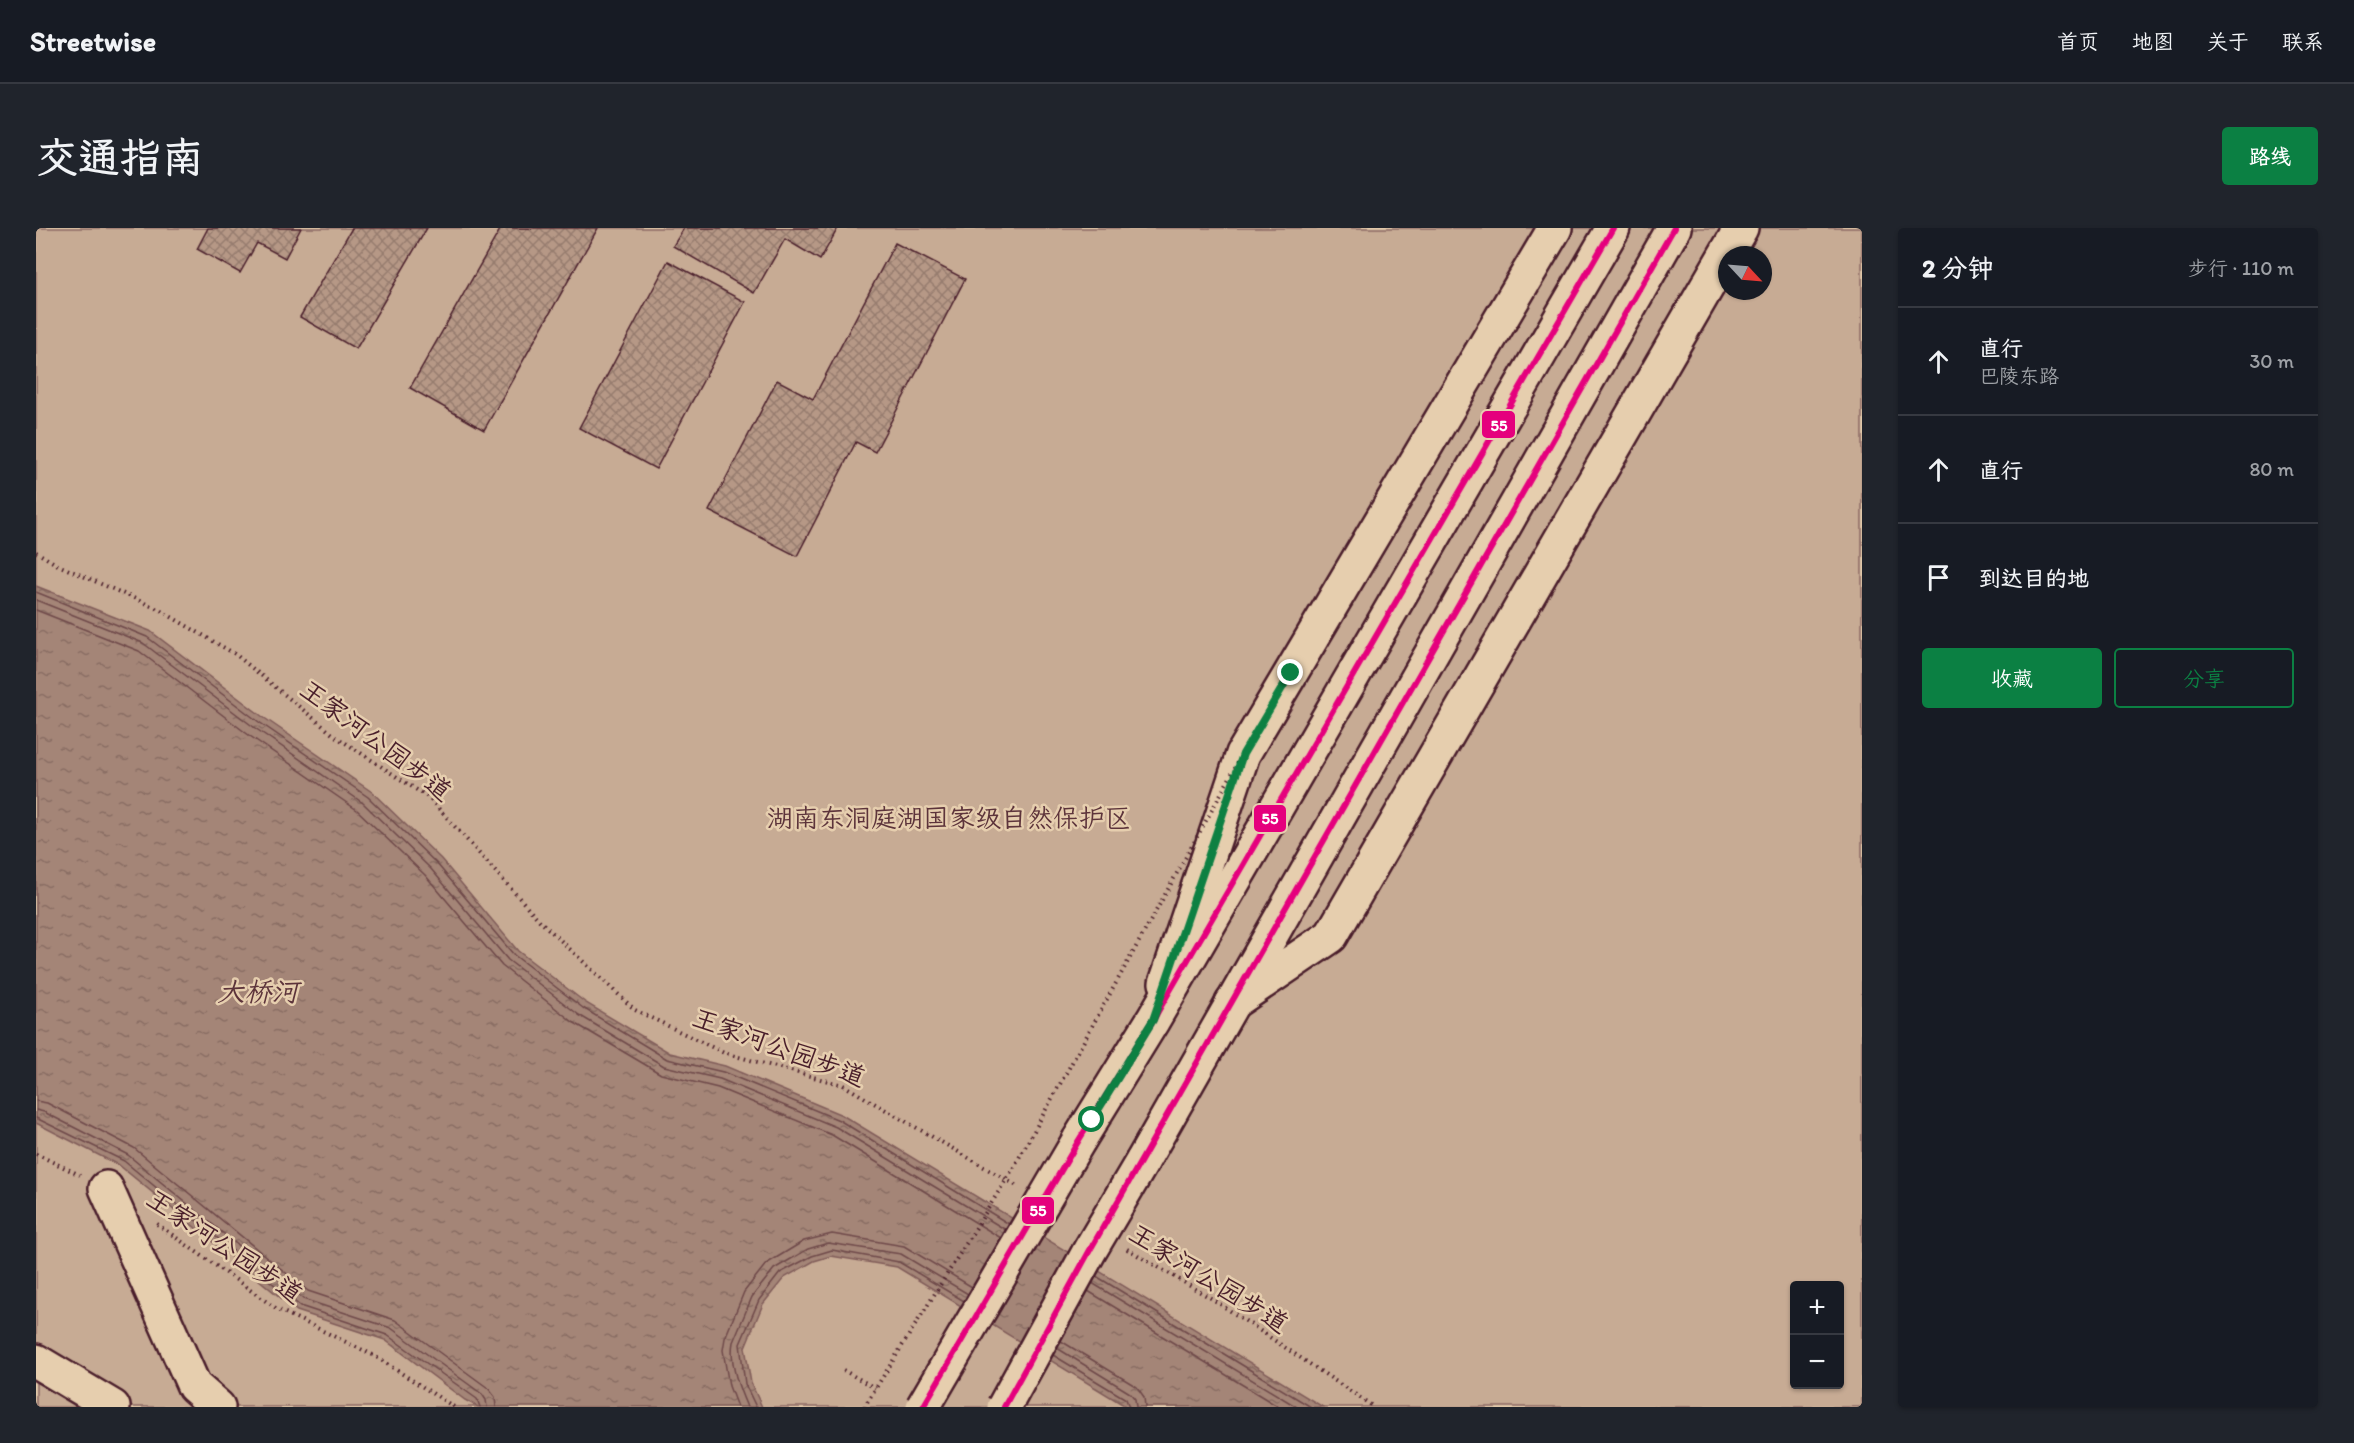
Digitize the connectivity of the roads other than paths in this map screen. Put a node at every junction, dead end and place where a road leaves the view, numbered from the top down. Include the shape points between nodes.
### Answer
1 (1555, 228) edge
2 (1613, 228) edge
3 (1674, 228) edge
4 (1741, 228) edge
5 (1232, 1003) junction
6 (1153, 1020) junction
7 (106, 1188) road end
8 (36, 1361) edge
9 (112, 1407) edge
10 (218, 1407) edge
11 (923, 1407) edge
12 (1004, 1407) edge

1 - 6 main road via 1243,754
2 - 6 main road
3 - 5 main road
4 - 5 main road via 1330,936
5 - 12 main road, bridge
6 - 11 main road, bridge
7 - 10 main road via 194,1386
8 - 9 main road

